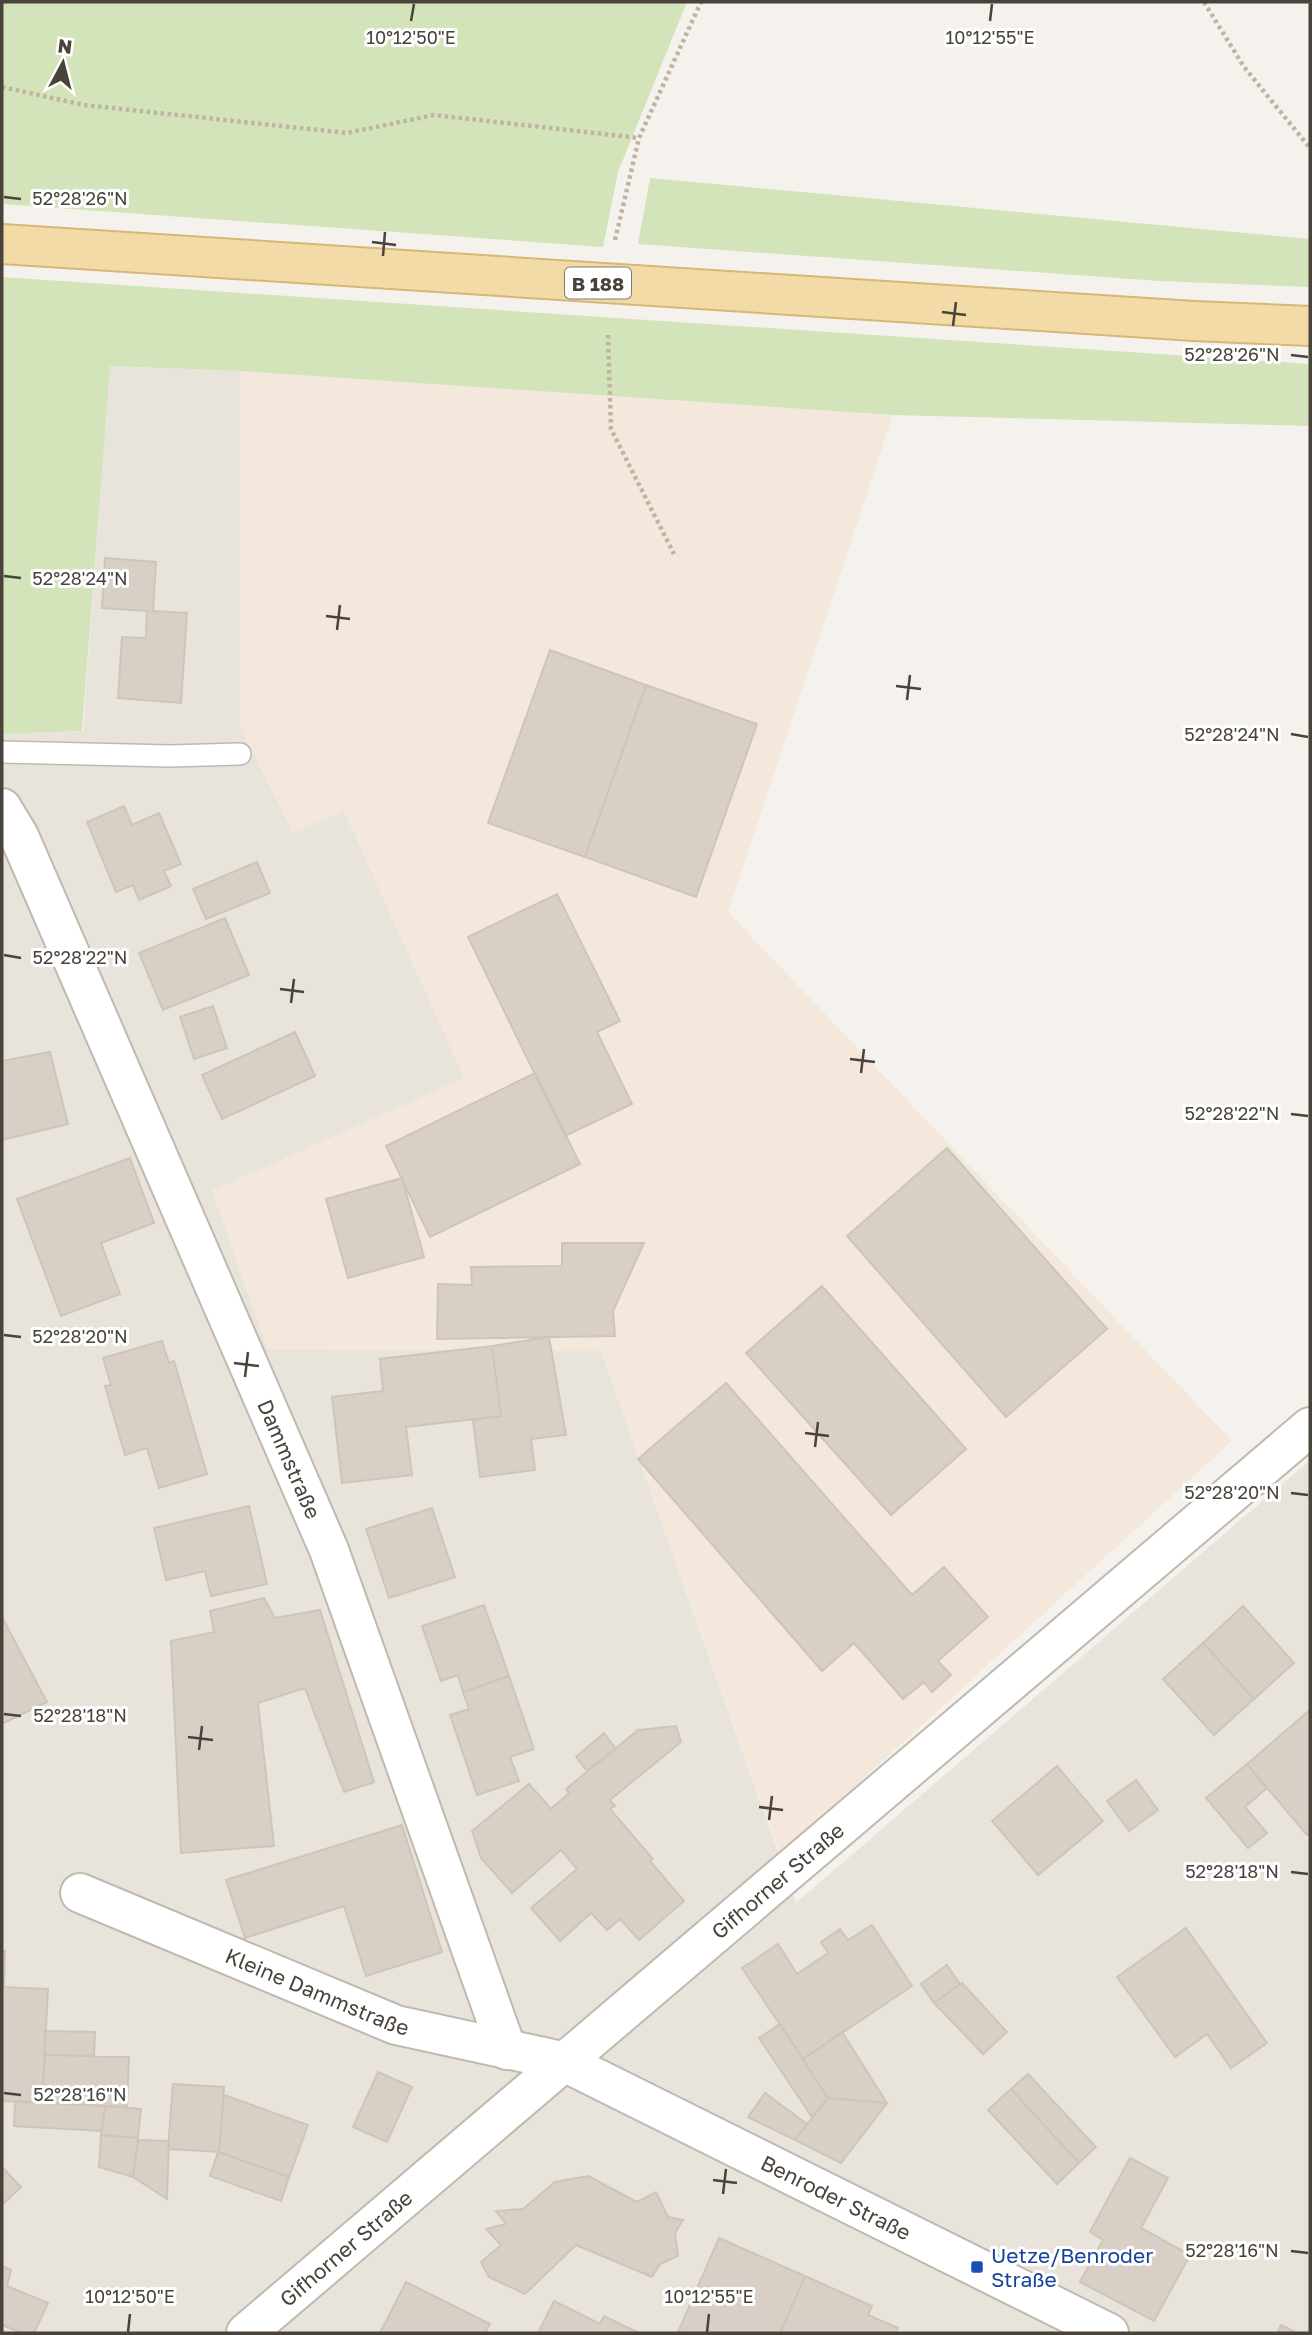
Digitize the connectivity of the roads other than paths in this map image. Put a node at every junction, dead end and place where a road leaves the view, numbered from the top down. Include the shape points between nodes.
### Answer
1 (2, 244) edge
2 (1310, 326) edge
3 (2, 752) edge
4 (240, 754) dead end
5 (2, 808) edge
6 (1310, 1427) edge
7 (80, 1893) dead end
8 (507, 2050) junction
9 (562, 2061) junction
10 (246, 2333) edge
11 (1109, 2333) edge

1 - 2 main road, B 188
3 - 4 lane
5 - 8 street, Dammstraße via 19,836 330,1550
6 - 9 street, Gifhorner Straße
7 - 8 street, Kleine Dammstraße via 396,2025
8 - 9 street, Kleine Dammstraße
9 - 10 street, Gifhorner Straße
9 - 11 street, Benroder Straße

